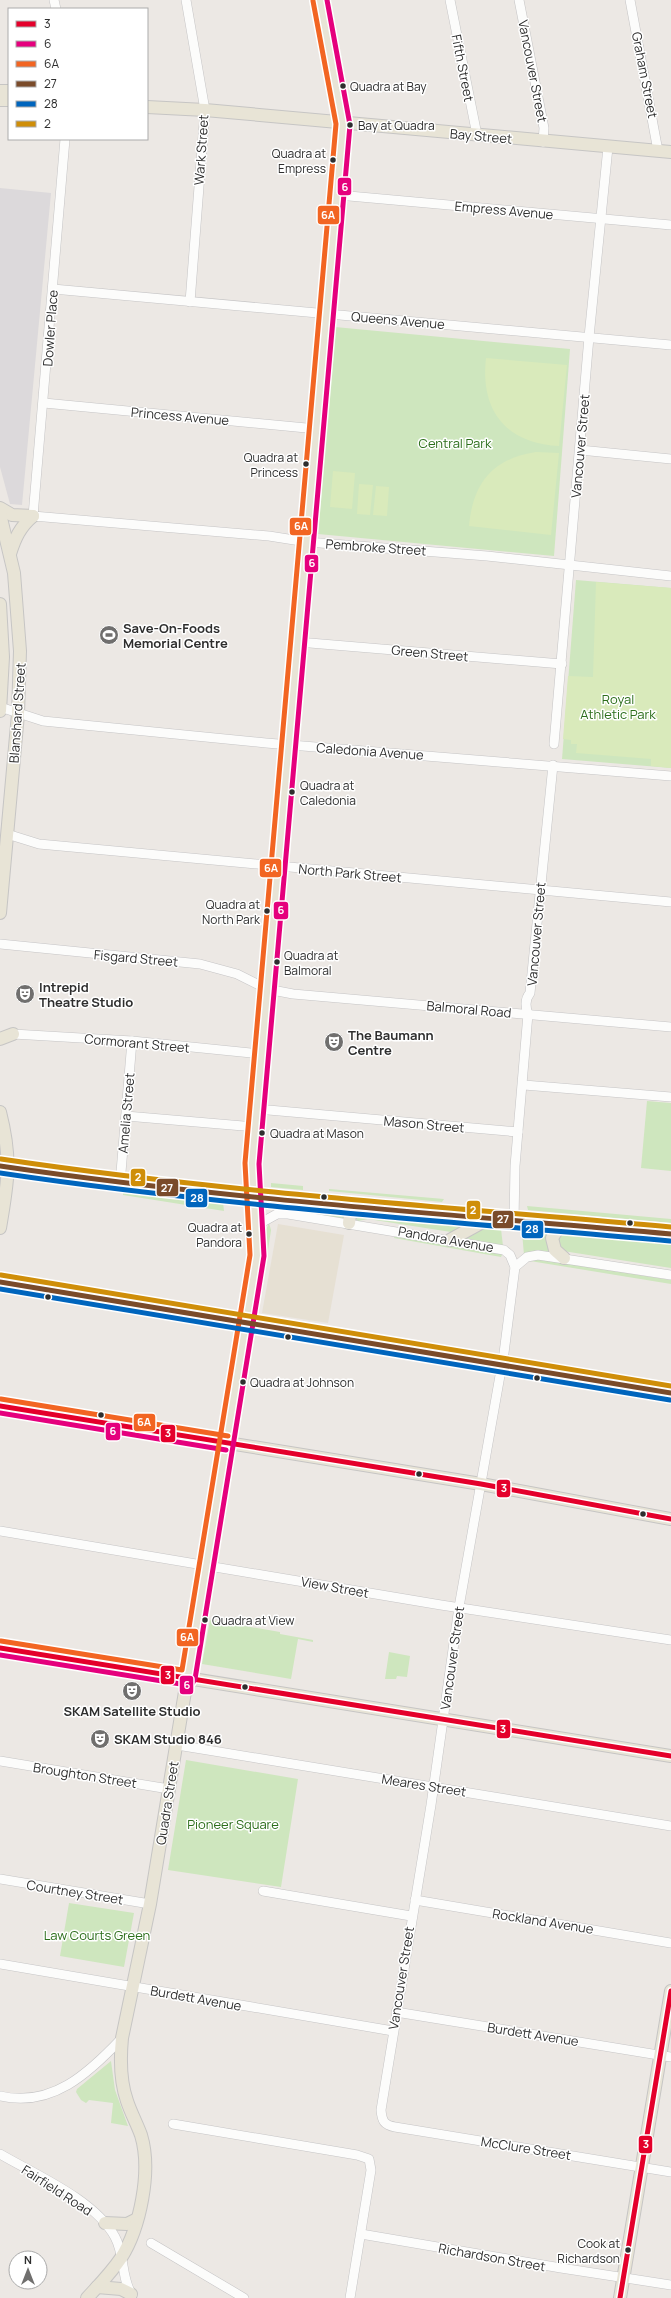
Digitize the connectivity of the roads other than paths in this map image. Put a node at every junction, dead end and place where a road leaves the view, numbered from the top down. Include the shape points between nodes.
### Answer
1 (186, 0) edge
2 (320, 0) edge
3 (450, 0) edge
4 (520, 0) edge
5 (630, 0) edge
6 (148, 107) edge
7 (205, 110) junction
8 (343, 124) junction
9 (476, 135) junction
10 (65, 140) edge
11 (543, 142) junction
12 (608, 147) junction
13 (658, 151) junction
14 (671, 152) edge
15 (338, 195) junction
16 (601, 218) junction
17 (671, 224) edge
18 (53, 289) junction
19 (190, 302) junction
20 (327, 314) junction
21 (589, 337) junction
22 (671, 345) edge
23 (44, 403) junction
24 (317, 428) junction
25 (580, 450) junction
26 (671, 459) edge
27 (0, 508) edge
28 (0, 514) edge
29 (33, 516) junction
30 (307, 542) junction
31 (10, 554) junction
32 (571, 566) junction
33 (671, 576) edge
34 (0, 604) edge
35 (298, 642) junction
36 (562, 664) junction
37 (0, 707) edge
38 (0, 711) edge
39 (18, 714) junction
40 (554, 744) dead end
41 (289, 745) junction
42 (553, 765) junction
43 (671, 776) edge
44 (7, 834) junction
45 (278, 866) junction
46 (540, 891) junction
47 (671, 902) edge
48 (0, 913) edge
49 (0, 944) edge
50 (268, 989) junction
51 (528, 1014) junction
52 (671, 1028) edge
53 (0, 1032) edge
54 (12, 1034) junction
55 (0, 1039) edge
56 (132, 1041) junction
57 (262, 1054) junction
58 (524, 1085) junction
59 (671, 1097) edge
60 (257, 1109) junction
61 (0, 1112) edge
62 (126, 1116) junction
63 (255, 1127) junction
64 (518, 1132) junction
65 (4, 1166) edge
66 (120, 1184) junction
67 (254, 1199) junction
68 (351, 1207) junction
69 (488, 1219) junction
70 (514, 1221) junction
71 (349, 1223) junction
72 (257, 1225) junction
73 (565, 1225) junction
74 (0, 1228) edge
75 (671, 1234) edge
76 (450, 1240) junction
77 (564, 1258) junction
78 (515, 1267) junction
79 (671, 1275) edge
80 (0, 1282) edge
81 (247, 1323) junction
82 (502, 1365) junction
83 (671, 1394) edge
84 (0, 1406) edge
85 (227, 1443) junction
86 (481, 1484) junction
87 (671, 1519) edge
88 (0, 1530) edge
89 (207, 1566) junction
90 (459, 1607) junction
91 (671, 1640) edge
92 (0, 1648) edge
93 (188, 1678) junction
94 (443, 1719) junction
95 (177, 1745) junction
96 (671, 1756) edge
97 (0, 1761) edge
98 (434, 1786) junction
99 (169, 1789) junction
100 (671, 1826) edge
101 (0, 1879) edge
102 (263, 1891) dead end
103 (415, 1900) junction
104 (150, 1904) junction
105 (411, 1916) junction
106 (671, 1942) edge
107 (0, 1964) edge
108 (133, 1987) junction
109 (671, 1991) edge
110 (396, 2012) junction
111 (393, 2031) junction
112 (122, 2038) junction
113 (665, 2056) edge
114 (0, 2096) edge
115 (383, 2120) joint
116 (173, 2124) dead end
117 (0, 2154) edge
118 (641, 2167) junction
119 (671, 2172) edge
120 (137, 2218) junction
121 (105, 2223) junction
122 (361, 2234) junction
123 (150, 2243) dead end
124 (121, 2258) junction
125 (623, 2278) junction
126 (671, 2285) edge
127 (97, 2287) junction
128 (133, 2296) edge
129 (87, 2298) edge
130 (244, 2298) edge
131 (350, 2298) edge
132 (620, 2298) edge

1 - 7 street, Wark Street
2 - 8 main road, Quadra Street
3 - 9 street, Fifth Street
4 - 11 street, Vancouver Street via 544,128
5 - 13 street, Graham Street
6 - 7 main road, Bay Street
7 - 8 main road, Bay Street
7 - 19 street, Wark Street
8 - 9 main road, Bay Street
8 - 15 main road, Quadra Street
9 - 11 main road, Bay Street
10 - 18 street, Dowler Place
11 - 12 main road, Bay Street
12 - 13 main road, Bay Street
12 - 16 street, Vancouver Street
13 - 14 main road, Bay Street
15 - 16 street, Empress Avenue
15 - 20 main road, Quadra Street
16 - 17 street, Empress Avenue
16 - 21 street, Vancouver Street
18 - 19 street, Queens Avenue
18 - 23 street, Dowler Place
19 - 20 street, Queens Avenue
20 - 21 street, Queens Avenue
20 - 24 main road, Quadra Street
21 - 22 street, Queens Avenue
21 - 25 street, Vancouver Street
23 - 24 street, Princess Avenue
23 - 29 street, Dowler Place
24 - 30 main road, Quadra Street
25 - 26 street
25 - 32 street, Vancouver Street
27 - 29 main road via 12,516
28 - 31 main road, Blanshard Street
29 - 30 street, Pembroke Street via 269,536
29 - 31 main road via 16,535
30 - 32 street, Pembroke Street via 494,556
30 - 35 main road, Quadra Street
31 - 39 main road, Blanshard Street via 20,625
32 - 33 street, Pembroke Street
32 - 36 street, Vancouver Street
34 - 37 main road, Blanshard Street via 3,657
35 - 36 street, Green Street
35 - 41 main road, Quadra Street
36 - 40 street, Vancouver Street
37 - 38 main road, Blanshard Street
37 - 39 street, Caledonia Avenue
39 - 41 street, Caledonia Avenue via 43,721
39 - 44 main road, Blanshard Street
41 - 42 street, Caledonia Avenue
41 - 45 main road, Quadra Street
42 - 43 street, Caledonia Avenue
42 - 46 street, Vancouver Street
44 - 45 street, North Park Street via 39,844
44 - 48 main road, Blanshard Street
45 - 46 street, North Park Street
45 - 50 main road, Quadra Street
46 - 47 street, North Park Street
46 - 51 street, Vancouver Street via 530,993 527,997
49 - 50 street, Fisgard Street via 200,964 237,974
50 - 51 street, Balmoral Road via 293,994
50 - 57 main road, Quadra Street
51 - 52 street, Balmoral Road
51 - 58 street, Vancouver Street
53 - 54 main road
54 - 55 main road
54 - 56 street, Cormorant Street
56 - 57 street, Cormorant Street
56 - 62 street, Amelia Street
57 - 60 main road, Quadra Street
58 - 59 street
58 - 64 street, Vancouver Street
60 - 63 main road, Quadra Street
60 - 64 street, Mason Street
61 - 65 main road via 5,1132
62 - 63 street
62 - 66 street, Amelia Street
63 - 67 main road, Quadra Street via 252,1168
64 - 70 street, Vancouver Street
65 - 66 main road, Pandora Avenue
65 - 74 main road
66 - 67 main road, Pandora Avenue
67 - 68 main road, Pandora Avenue
67 - 72 main road, Quadra Street
68 - 69 main road, Pandora Avenue
68 - 71 main road
69 - 70 main road, Pandora Avenue
69 - 76 main road
70 - 73 main road, Pandora Avenue
71 - 72 street, Pandora Avenue via 278,1214
71 - 76 street, Pandora Avenue
72 - 81 main road, Quadra Street via 257,1255
73 - 75 main road, Pandora Avenue
73 - 77 main road via 559,1228 552,1238 555,1250
76 - 78 street, Pandora Avenue via 504,1250 510,1255
77 - 78 street via 533,1255
77 - 79 street
78 - 82 street, Vancouver Street
80 - 81 main road
81 - 82 main road
81 - 85 main road, Quadra Street
82 - 83 main road
82 - 86 street, Vancouver Street
84 - 85 main road
85 - 86 main road
85 - 89 main road, Quadra Street
86 - 87 main road
86 - 90 street, Vancouver Street
88 - 89 street, View Street
89 - 90 street, View Street
89 - 93 main road, Quadra Street
90 - 91 street, View Street
90 - 94 street, Vancouver Street
92 - 93 main road
93 - 94 main road
93 - 95 main road, Quadra Street
94 - 96 main road
94 - 98 street, Vancouver Street
95 - 98 street, Meares Street
95 - 99 main road, Quadra Street
97 - 99 street, Broughton Street
98 - 100 street, Meares Street
98 - 103 street, Vancouver Street
99 - 104 main road, Quadra Street
101 - 104 street, Courtney Street
102 - 105 street
103 - 105 street, Vancouver Street
103 - 106 street, Rockland Avenue
104 - 108 main road, Quadra Street
105 - 110 street, Vancouver Street
107 - 108 street, Burdett Avenue
108 - 111 street, Burdett Avenue
108 - 112 main road, Quadra Street
109 - 113 main road
110 - 111 street, Vancouver Street
110 - 113 street, Burdett Avenue
111 - 115 street, Vancouver Street via 382,2110
112 - 114 street via 99,2062 60,2089 26,2099
112 - 120 main road, Quadra Street via 122,2080 126,2100 140,2134 145,2162
113 - 118 main road
115 - 118 street, McClure Street via 385,2124 395,2127
116 - 122 street via 369,2159 371,2170
117 - 121 street, Fairfield Road via 74,2198
118 - 119 street, McClure Street
118 - 125 main road
120 - 121 main road via 127,2224
120 - 124 main road, Quadra Street via 130,2242
121 - 124 street, Fairfield Road via 117,2240
122 - 125 street, Richardson Street
122 - 131 street
123 - 130 street
124 - 127 main road, Quadra Street
124 - 128 street, Fairfield Road via 125,2280
125 - 126 street, Richardson Street
125 - 132 main road
127 - 128 main road via 120,2289
127 - 129 main road, Quadra Street

